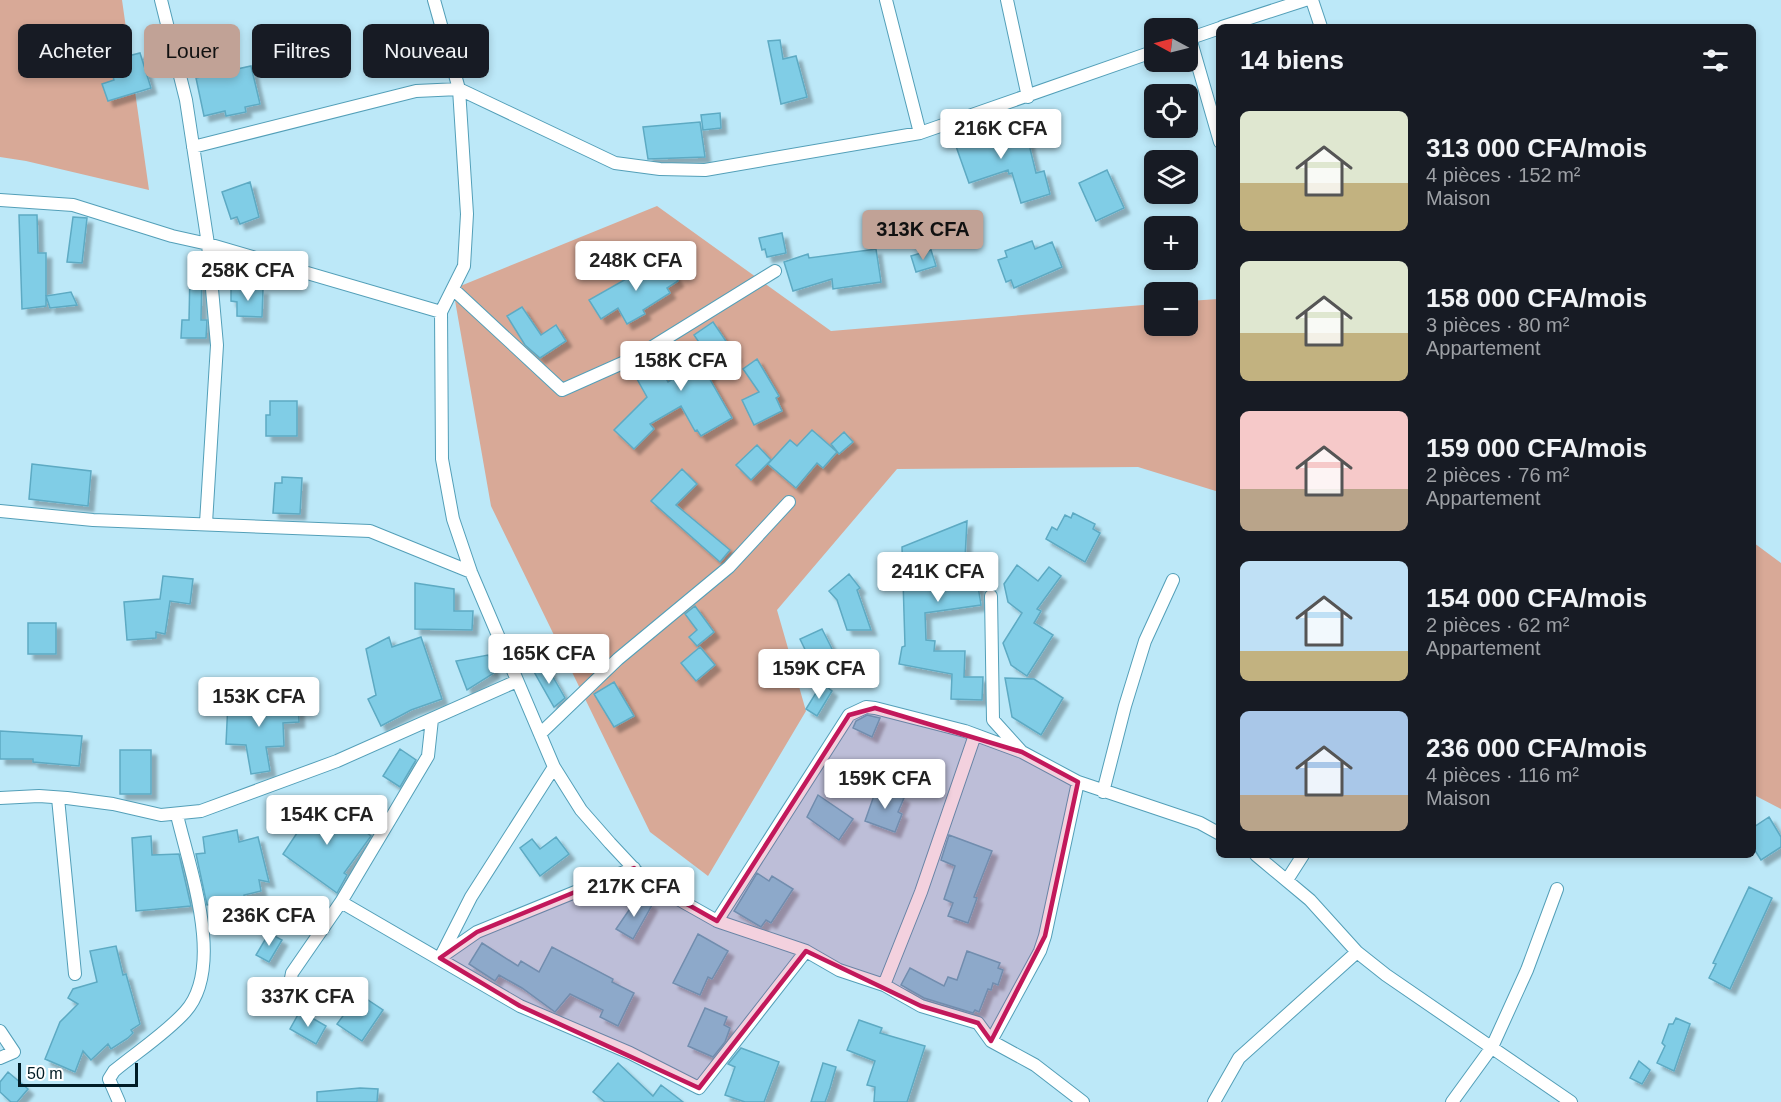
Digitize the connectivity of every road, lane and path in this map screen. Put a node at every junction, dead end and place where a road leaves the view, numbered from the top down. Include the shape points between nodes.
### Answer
1 (161, 0) edge
2 (434, 0) edge
3 (886, 0) edge
4 (1007, 0) edge
5 (1305, 0) edge
6 (1312, 0) edge
7 (1276, 3) edge
8 (1228, 24) edge
9 (1320, 24) edge
10 (1216, 29) edge
11 (1198, 36) edge
12 (1144, 55) edge
13 (1198, 69) edge
14 (459, 89) junction
15 (1028, 97) junction
16 (1216, 129) edge
17 (920, 133) junction
18 (193, 147) junction
19 (0, 200) edge
20 (208, 244) junction
21 (775, 271) dead end
22 (453, 288) junction
23 (441, 312) junction
24 (789, 502) dead end
25 (0, 511) edge
26 (206, 524) junction
27 (471, 572) junction
28 (1173, 580) dead end
29 (991, 596) dead end
30 (517, 681) junction
31 (432, 719) junction
32 (540, 734) junction
33 (975, 735) junction
34 (1022, 752) junction
35 (554, 767) junction
36 (1078, 782) junction
37 (1103, 792) junction
38 (0, 798) edge
39 (58, 798) junction
40 (177, 815) junction
41 (1216, 832) edge
42 (1260, 858) edge
43 (1301, 858) edge
44 (634, 868) junction
45 (1287, 880) junction
46 (1557, 889) dead end
47 (341, 902) junction
48 (717, 921) junction
49 (806, 951) junction
50 (1357, 952) junction
51 (440, 958) junction
52 (75, 974) dead end
53 (884, 985) junction
54 (285, 1008) dead end
55 (0, 1031) edge
56 (990, 1041) junction
57 (1492, 1047) junction
58 (0, 1058) edge
59 (119, 1102) edge
60 (1083, 1102) edge
61 (1214, 1102) edge
62 (1452, 1102) edge
63 (1571, 1102) edge

1 - 18 street via 186,100
2 - 14 street
3 - 17 street
4 - 15 street
5 - 7 street
6 - 9 street
7 - 8 street
10 - 11 street
12 - 15 street
13 - 16 street
14 - 17 street via 615,163 660,169 705,170
14 - 18 street via 416,91
14 - 22 street via 467,214 464,266
15 - 17 street
18 - 20 street
19 - 20 street via 73,205
20 - 23 street
20 - 26 street via 217,345
21 - 22 street via 636,357 562,390
22 - 23 street
23 - 27 street via 442,459 453,519
24 - 32 street via 729,567 618,659
25 - 26 street via 93,520
26 - 27 street via 370,531
27 - 30 street
28 - 37 street via 1145,641
29 - 34 street via 993,720
30 - 31 street
30 - 32 street
31 - 40 street via 337,761 201,811
31 - 47 street via 428,756
32 - 35 street
33 - 34 street
33 - 48 street via 875,708 856,709
33 - 53 street
34 - 36 street
35 - 44 street via 581,810
35 - 51 street via 471,897
36 - 37 street
36 - 56 street via 1040,951
37 - 41 street
38 - 39 street
39 - 40 street
39 - 52 street
40 - 59 street via 200,909 204,959 200,985 185,1012 114,1071 109,1079
42 - 45 street
43 - 45 street
44 - 48 street via 662,890
44 - 51 street via 477,933
45 - 50 street
46 - 57 street via 1527,970
47 - 51 street
47 - 54 street via 292,973
48 - 49 street
49 - 51 street via 699,1088 630,1053 520,1006 452,969
49 - 53 street via 838,970
50 - 57 street
50 - 61 street via 1239,1058
53 - 56 street via 921,1006 978,1023
55 - 58 street via 14,1053
56 - 60 street via 1035,1065
57 - 62 street
57 - 63 street

